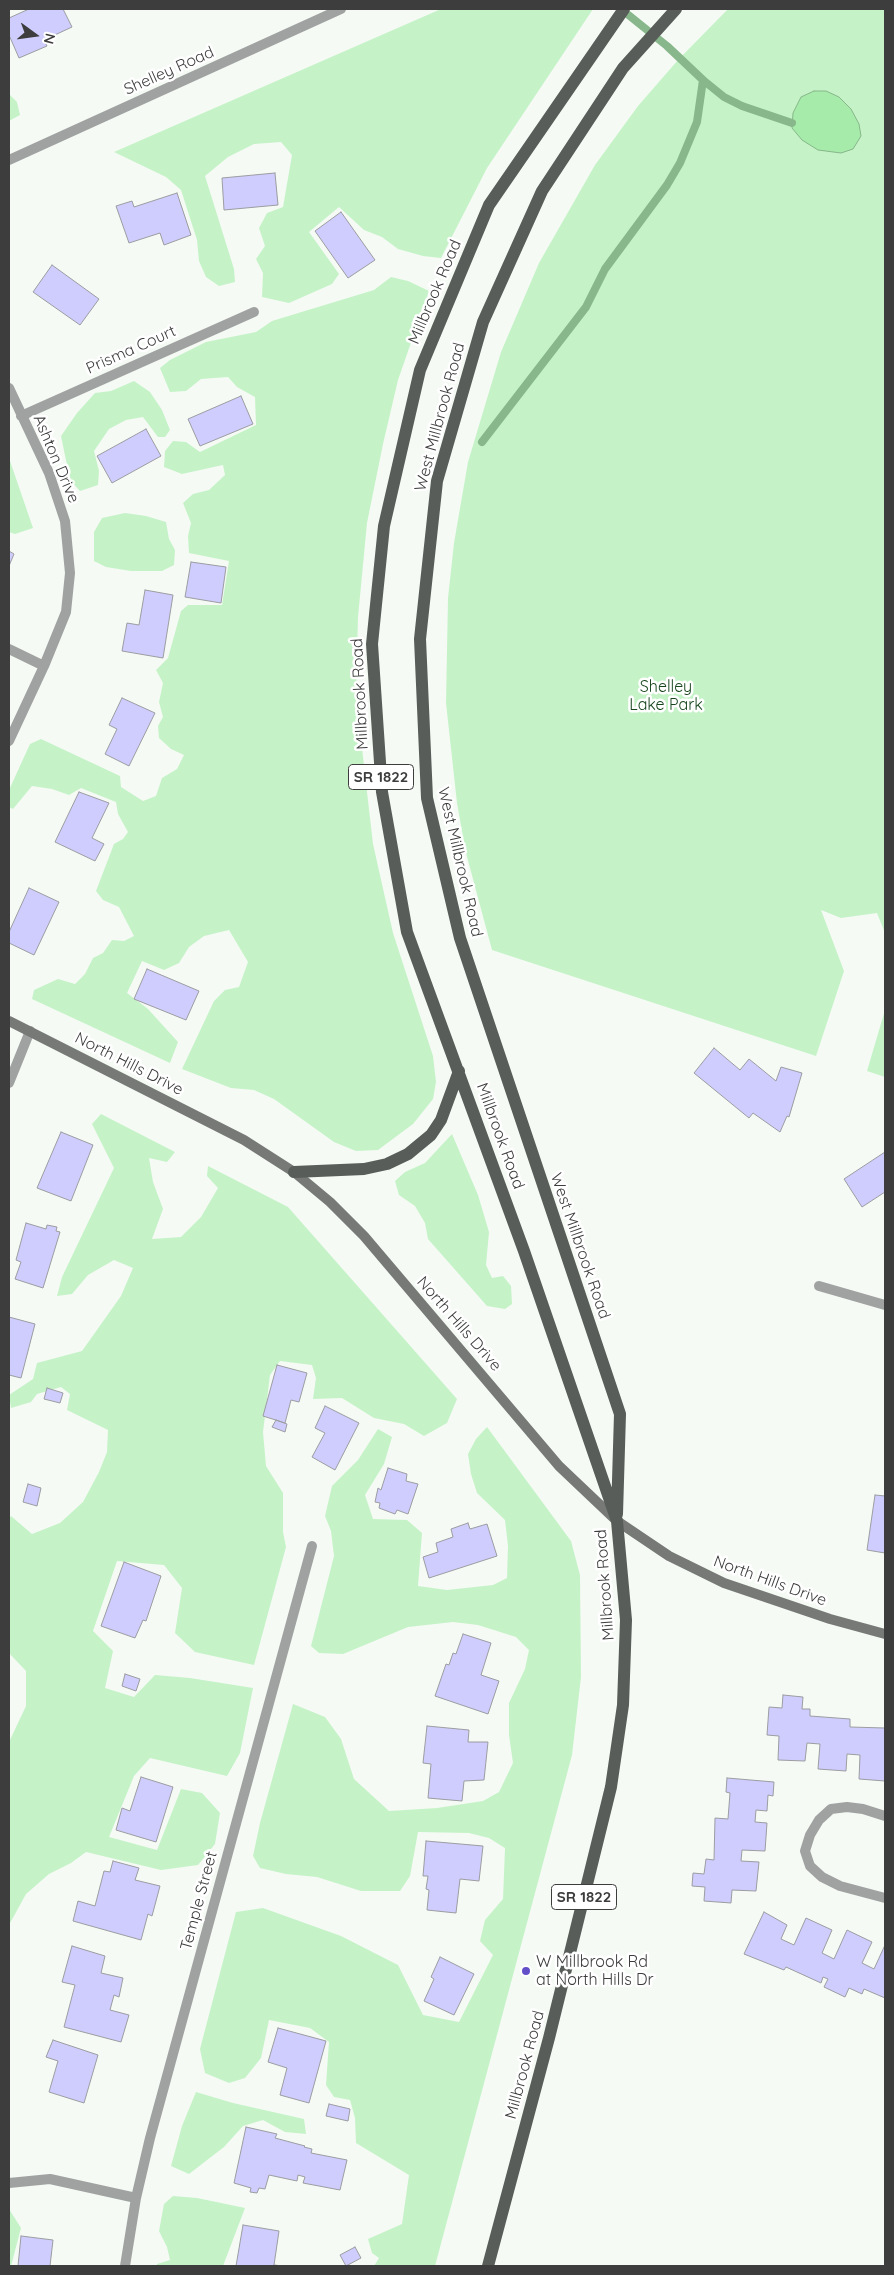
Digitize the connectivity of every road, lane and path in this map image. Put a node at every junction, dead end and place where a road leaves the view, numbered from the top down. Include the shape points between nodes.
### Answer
1 (341, 9) edge
2 (624, 9) edge
3 (676, 9) edge
4 (9, 160) edge
5 (254, 312) dead end
6 (9, 388) edge
7 (21, 416) junction
8 (9, 649) edge
9 (44, 666) junction
10 (9, 742) edge
11 (9, 1021) edge
12 (30, 1031) junction
13 (459, 1071) junction
14 (9, 1083) edge
15 (294, 1172) junction
16 (819, 1286) dead end
17 (885, 1305) edge
18 (617, 1521) junction
19 (312, 1546) dead end
20 (885, 1634) edge
21 (885, 1816) edge
22 (885, 1898) edge
23 (9, 2182) edge
24 (136, 2198) junction
25 (125, 2266) edge
26 (488, 2266) edge

1 - 4 street, Shelley Road
2 - 13 main road, Millbrook Road / SR 1822 via 489,205 420,370 384,526 372,644 382,792 406,932
3 - 18 main road, West Millbrook Road / SR 1822 via 622,68 542,190 483,322 437,481 420,639 427,798 460,938 620,1414
5 - 7 street, Prisma Court
6 - 7 street, Ashton Drive
7 - 9 street, Ashton Drive via 49,473 65,521 69,557 66,612
8 - 9 street
9 - 10 street, Ashton Drive
11 - 12 main road, North Hills Drive
12 - 14 street
12 - 15 main road, North Hills Drive via 244,1140
13 - 15 main road via 441,1120 431,1135 408,1154 387,1164 364,1169
13 - 18 main road, Millbrook Road / SR 1822
15 - 18 main road, North Hills Drive via 364,1236 559,1466
16 - 17 street
18 - 20 main road, North Hills Drive via 669,1556 724,1583
18 - 26 main road, Millbrook Road / SR 1822 via 626,1620 623,1705 611,1786
19 - 24 street, Temple Street via 152,2129
21 - 22 street via 863,1809 830,1809 810,1835 805,1851 810,1866 822,1877 840,1886
23 - 24 street via 50,2178
24 - 25 street, Temple Street

